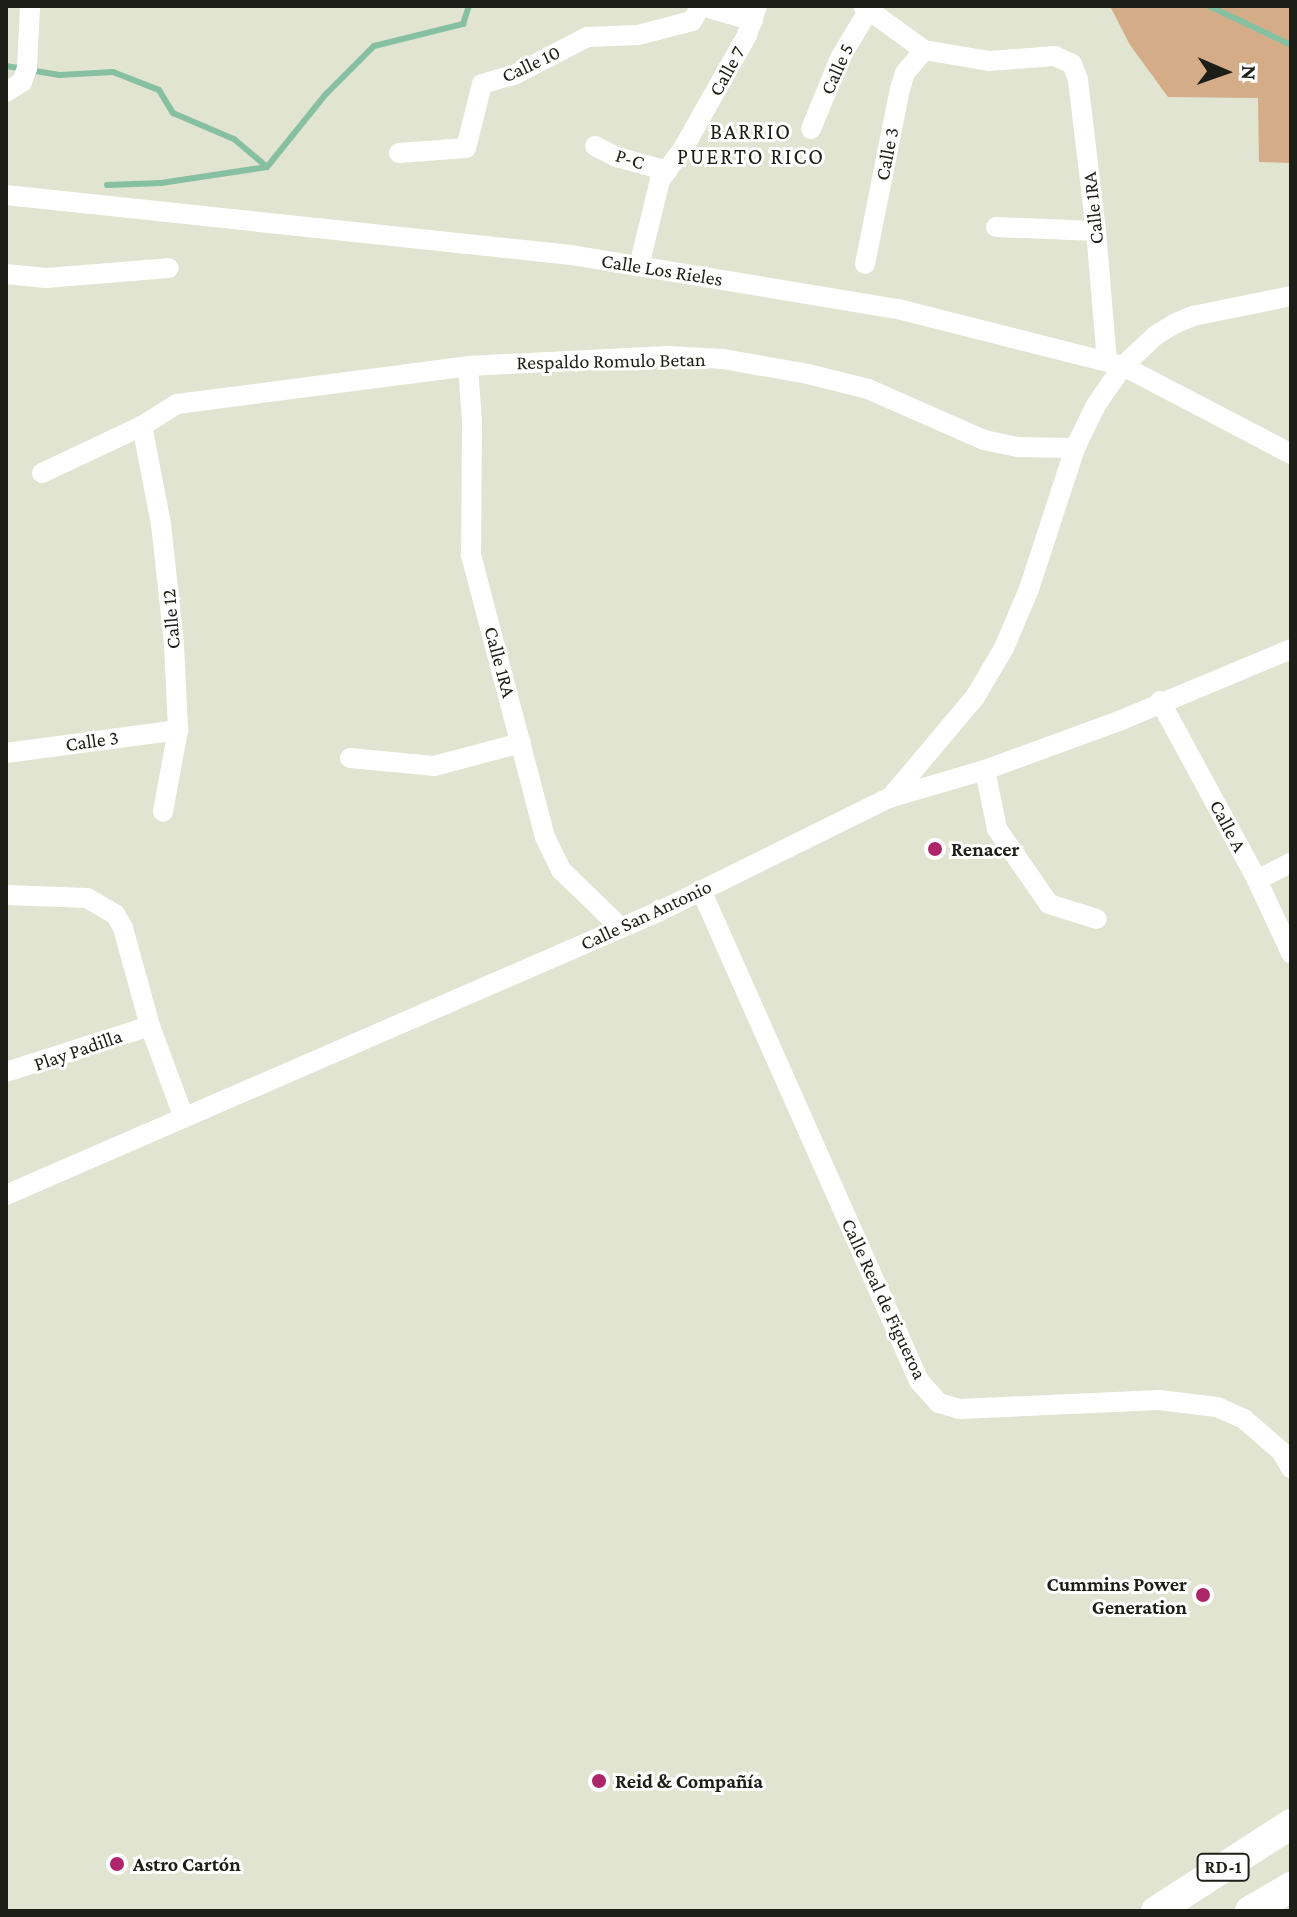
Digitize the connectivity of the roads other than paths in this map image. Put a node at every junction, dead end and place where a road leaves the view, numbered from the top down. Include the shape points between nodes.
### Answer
1 (30, 6) edge
2 (702, 6) edge
3 (866, 8) edge
4 (755, 14) edge
5 (924, 50) junction
6 (14, 87) edge
7 (811, 129) dead end
8 (595, 146) dead end
9 (399, 153) dead end
10 (667, 171) junction
11 (6, 195) edge
12 (996, 227) dead end
13 (1096, 231) junction
14 (865, 264) dead end
15 (639, 266) junction
16 (169, 268) dead end
17 (6, 274) edge
18 (1291, 296) edge
19 (1115, 364) junction
20 (468, 366) junction
21 (142, 426) junction
22 (1075, 448) junction
23 (1291, 454) edge
24 (42, 473) dead end
25 (1291, 649) edge
26 (1160, 701) junction
27 (178, 730) junction
28 (521, 743) junction
29 (6, 753) edge
30 (350, 758) dead end
31 (985, 770) junction
32 (889, 798) junction
33 (163, 812) dead end
34 (1291, 863) edge
35 (1257, 880) junction
36 (701, 890) junction
37 (6, 895) edge
38 (1097, 919) dead end
39 (621, 928) junction
40 (1291, 953) edge
41 (150, 1026) junction
42 (6, 1072) edge
43 (184, 1118) junction
44 (6, 1195) edge
45 (1291, 1468) edge
46 (1291, 1824) edge
47 (1291, 1887) edge
48 (1156, 1911) edge
49 (1250, 1911) edge

1 - 6 street via 27,68
2 - 4 street
2 - 9 street, Calle 10 via 692,21 638,35 587,37 516,74 482,84 466,148
3 - 5 street
3 - 7 street, Calle 5
4 - 10 street, Calle 7
5 - 13 street, Calle 1RA via 989,61 1068,59 1078,80
5 - 14 street, Calle 3 via 905,73 900,89
8 - 10 street, P-C
10 - 15 street, Calle 7 via 660,180
11 - 15 street, Calle Los Rieles
12 - 13 street
13 - 19 street, Calle 1RA
15 - 19 street, Calle Los Rieles via 898,309
16 - 17 street via 46,278
18 - 19 street via 1193,316
19 - 22 street
19 - 23 street, Calle Los Rieles
20 - 21 street, Respaldo Romulo Betan via 177,404
20 - 22 street, Respaldo Romulo Betan via 667,356 723,359 868,389 984,440
20 - 28 street, Calle 1RA via 471,555
21 - 24 street, Respaldo Romulo Betan
21 - 27 street, Calle 12 via 161,524
22 - 32 street via 1004,648 975,697
25 - 26 street, Calle San Antonio
26 - 31 street, Calle San Antonio
26 - 35 street, Calle A
27 - 29 street, Calle 3
27 - 33 street, Calle 12
28 - 30 street via 434,766
28 - 39 street, Calle 1RA via 545,837 561,870
31 - 32 street, Calle San Antonio
31 - 38 street via 997,829 1049,904
32 - 36 street, Calle San Antonio
34 - 35 street
35 - 40 street, Calle A
36 - 39 street, Calle San Antonio
36 - 45 street, Calle Real de Figueroa via 919,1381 939,1403 960,1409 1159,1400 1217,1407 1244,1419 1281,1451
37 - 41 street via 87,898 115,914
39 - 43 street, Calle San Antonio
41 - 42 street, Play Padilla
41 - 43 street
43 - 44 street, Calle San Antonio
46 - 48 highway, RD-1
47 - 49 highway, RD-1

